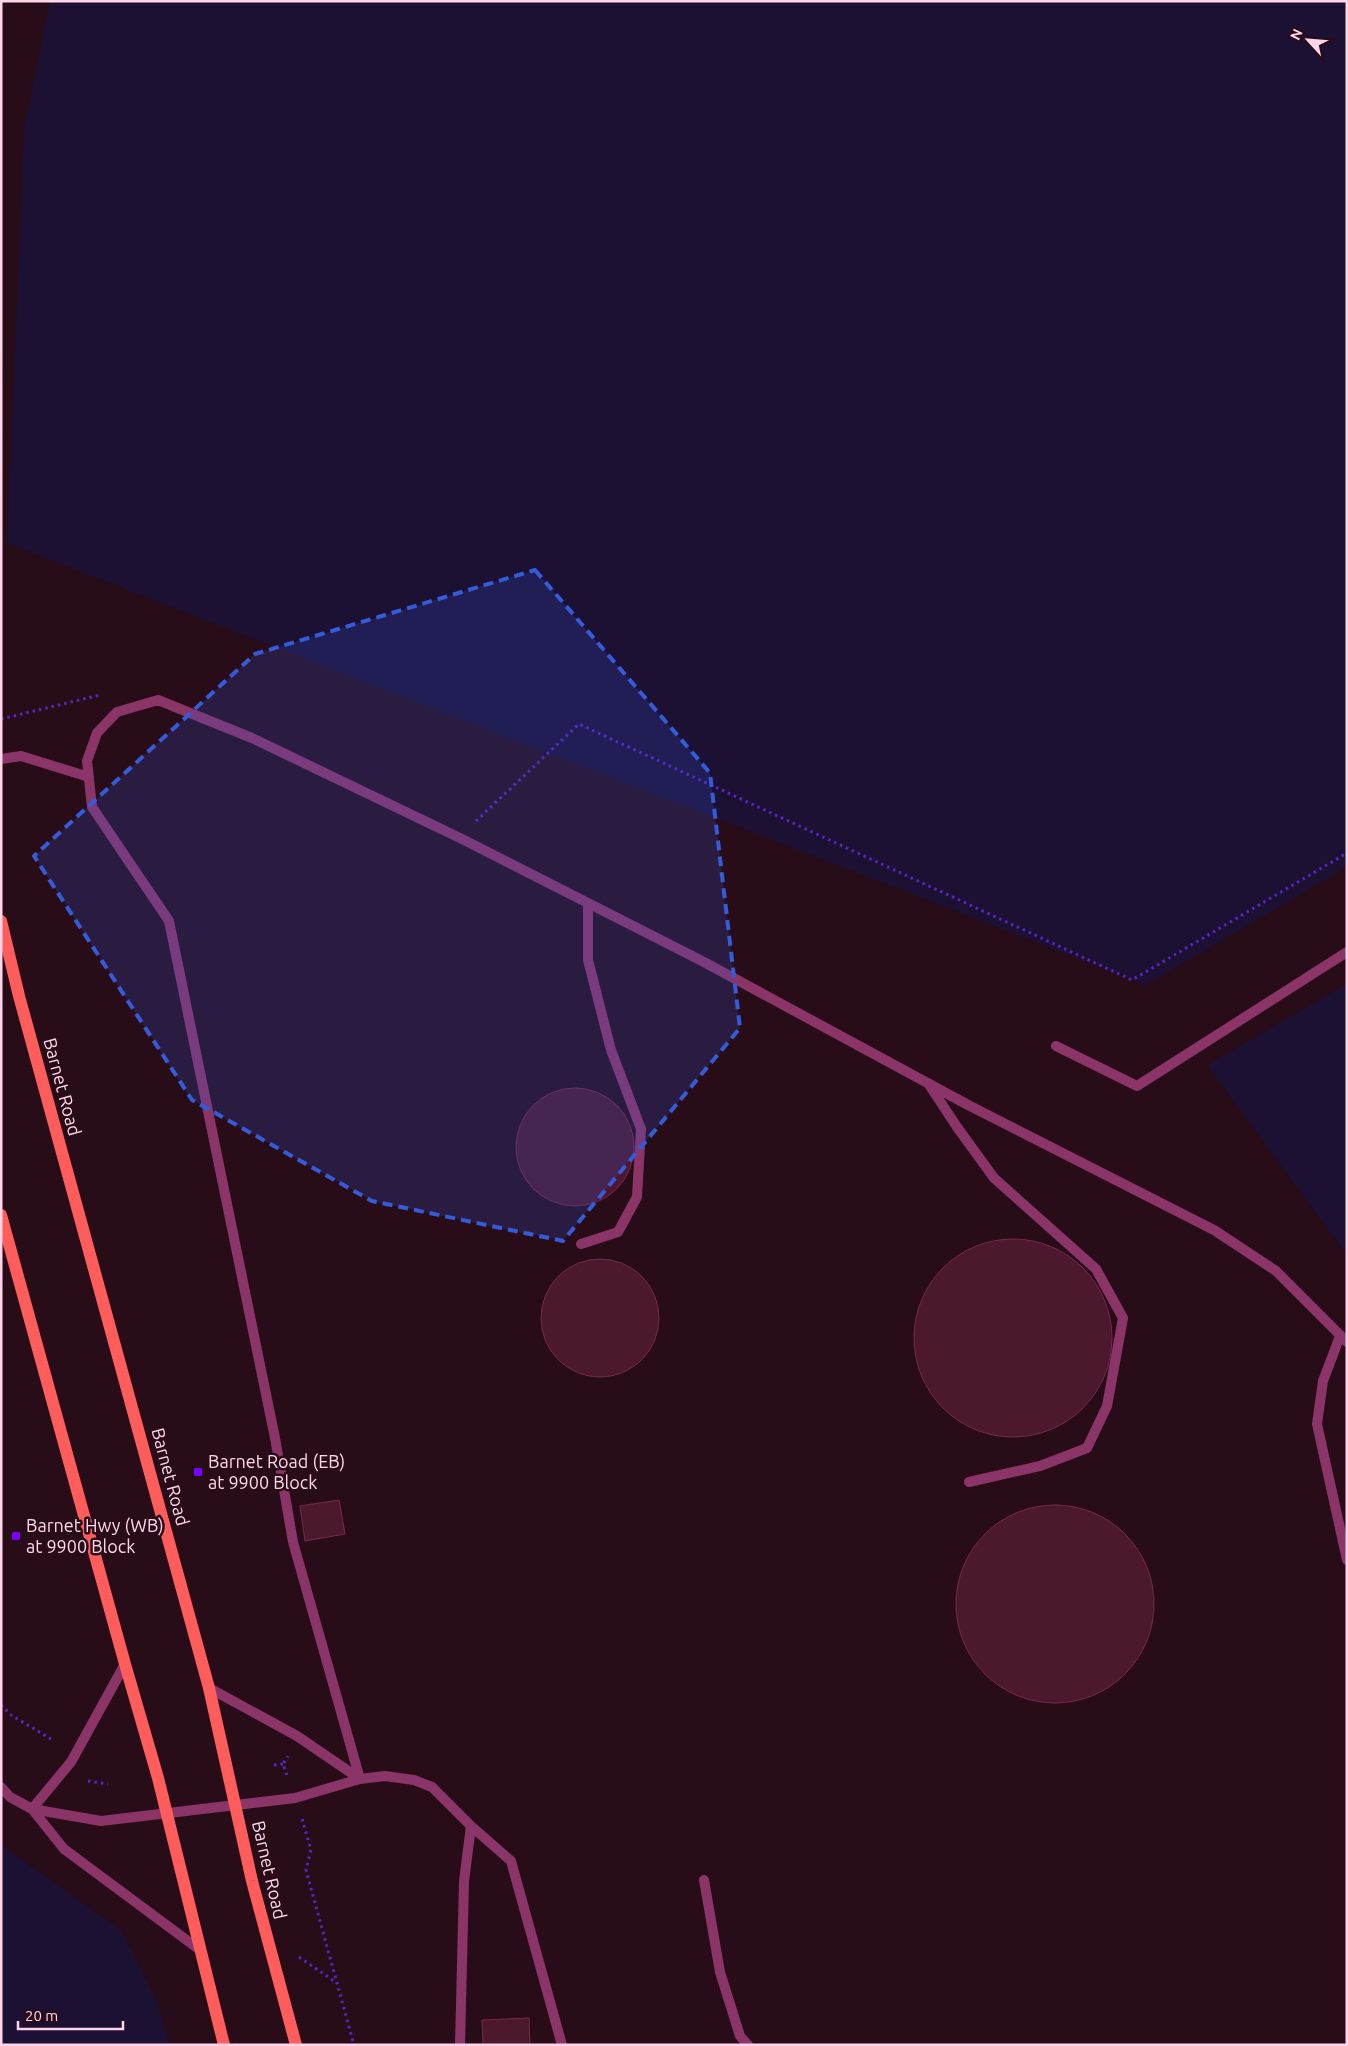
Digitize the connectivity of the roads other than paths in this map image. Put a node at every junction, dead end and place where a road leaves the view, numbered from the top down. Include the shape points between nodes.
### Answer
1 (1, 759) edge
2 (89, 777) junction
3 (588, 902) junction
4 (1, 921) edge
5 (1347, 952) edge
6 (1056, 1046) dead end
7 (927, 1082) junction
8 (1, 1215) edge
9 (581, 1244) dead end
10 (1344, 1339) edge
11 (969, 1482) dead end
12 (1347, 1560) edge
13 (124, 1664) junction
14 (209, 1688) junction
15 (360, 1779) junction
16 (1, 1787) edge
17 (235, 1804) junction
18 (32, 1809) junction
19 (167, 1813) junction
20 (471, 1826) junction
21 (704, 1880) dead end
22 (200, 1950) junction
23 (224, 2045) edge
24 (296, 2045) edge
25 (460, 2045) edge
26 (562, 2045) edge
27 (748, 2045) edge

1 - 2 lane via 21,756
2 - 3 lane via 87,761 97,733 117,712 158,700 252,738
2 - 15 lane via 92,807 169,921 275,1438 293,1542
3 - 7 lane
3 - 9 lane via 588,960 611,1050 641,1128 636,1197 618,1232
4 - 14 main road, Barnet Road
5 - 6 lane via 1136,1086
7 - 10 lane via 1214,1230 1276,1271
7 - 11 lane via 994,1178 1096,1269 1123,1318 1107,1406 1087,1448 1040,1466
8 - 13 main road
10 - 12 lane via 1324,1381 1317,1424
13 - 18 lane via 71,1762
13 - 19 main road
14 - 15 lane via 297,1736
14 - 17 main road, Barnet Road
15 - 17 lane via 295,1798
15 - 20 lane via 385,1776 414,1780 432,1787
16 - 18 lane via 10,1797
17 - 19 lane
17 - 24 main road, Barnet Road
18 - 19 lane via 101,1821
18 - 22 lane via 64,1850
19 - 22 main road
20 - 25 lane via 464,1881
20 - 26 lane via 511,1861
21 - 27 lane via 720,1972 740,2036
22 - 23 main road

